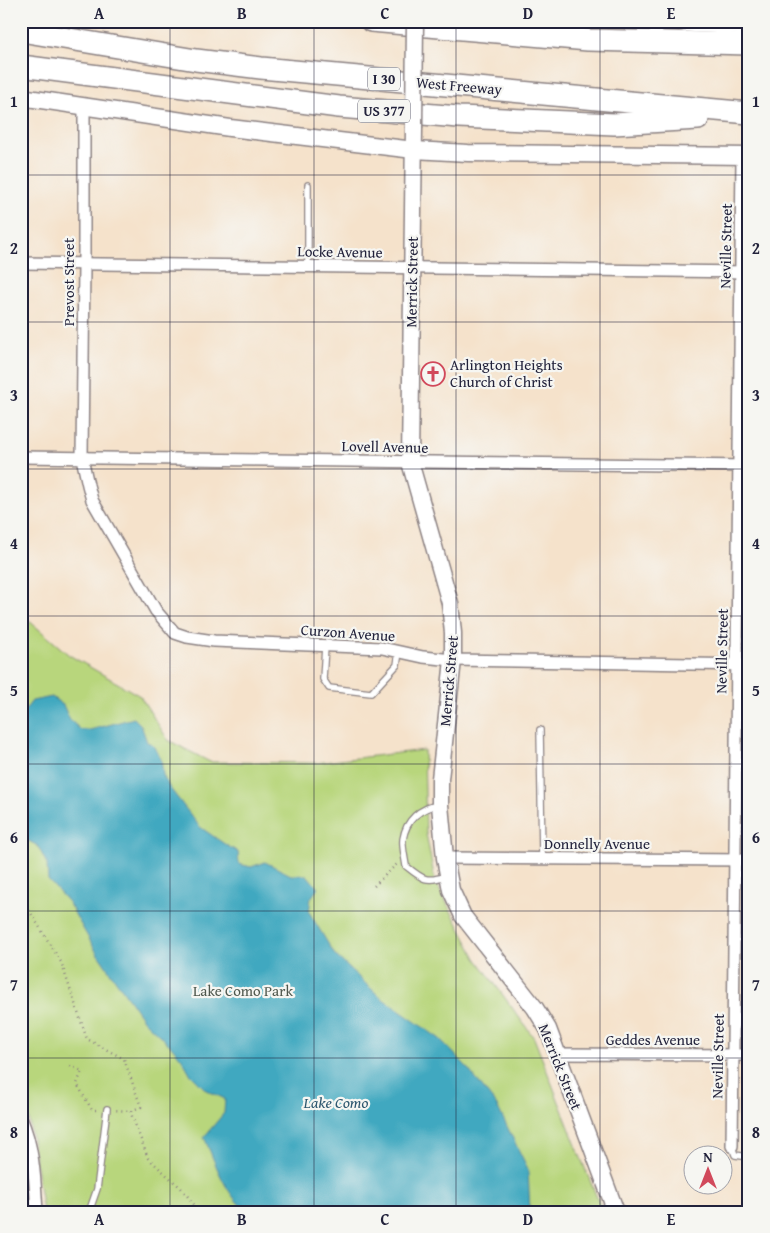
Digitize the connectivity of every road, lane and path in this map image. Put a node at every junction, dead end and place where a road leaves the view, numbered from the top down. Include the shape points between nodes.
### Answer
1 (371, 21) edge
2 (415, 21) edge
3 (684, 21) edge
4 (749, 24) edge
5 (21, 32) edge
6 (749, 44) edge
7 (21, 66) edge
8 (21, 97) edge
9 (84, 107) junction
10 (749, 114) edge
11 (414, 150) junction
12 (745, 156) edge
13 (308, 185) dead end
14 (21, 263) edge
15 (84, 264) junction
16 (308, 266) junction
17 (412, 268) junction
18 (745, 272) edge
19 (744, 371) edge
20 (21, 457) edge
21 (82, 458) junction
22 (410, 462) junction
23 (744, 466) edge
24 (325, 646) junction
25 (399, 652) junction
26 (453, 660) junction
27 (743, 665) edge
28 (540, 730) dead end
29 (440, 805) junction
30 (405, 858) junction
31 (444, 858) junction
32 (542, 858) junction
33 (735, 860) junction
34 (749, 860) edge
35 (448, 876) junction
36 (374, 886) dead end
37 (21, 897) edge
38 (557, 1054) junction
39 (733, 1055) junction
40 (749, 1056) edge
41 (70, 1066) dead end
42 (107, 1109) junction
43 (130, 1111) junction
44 (21, 1118) edge
45 (732, 1146) joint
46 (749, 1157) edge
47 (37, 1212) edge
48 (89, 1212) edge
49 (200, 1212) edge
50 (616, 1212) edge

1 - 6 highway via 588,40
2 - 11 street, Merrick Street, bridge
3 - 4 highway
5 - 10 highway, West Freeway / I 30 via 261,68
7 - 10 highway, US 377 via 329,106 460,117 614,124
8 - 9 street
9 - 11 street
9 - 15 street, Prevost Street
11 - 12 street
11 - 17 street, Merrick Street
12 - 18 street, Neville Street
13 - 16 lane
14 - 15 street, Locke Avenue
15 - 16 street, Locke Avenue
15 - 21 street, Prevost Street
16 - 17 street, Locke Avenue
17 - 18 street, Locke Avenue
17 - 22 street, Merrick Street
18 - 19 street, Neville Street
19 - 23 street, Neville Street
20 - 21 street, Lovell Avenue
21 - 22 street, Lovell Avenue
21 - 24 street, Curzon Avenue via 92,500 156,611 175,633 214,641
22 - 23 street, Lovell Avenue
22 - 26 street, Merrick Street via 450,603
23 - 27 street, Neville Street
24 - 25 street, Curzon Avenue via 382,648
24 - 25 lane via 323,679 329,688 370,693 397,665
25 - 26 street, Curzon Avenue
26 - 27 street, Curzon Avenue
26 - 29 street, Merrick Street via 442,754
27 - 33 street, Neville Street
28 - 32 lane
29 - 30 lane via 427,807 412,817 403,839
29 - 31 street, Merrick Street
30 - 35 lane via 406,866 420,878 432,881
30 - 36 path
31 - 32 street, Donnelly Avenue
31 - 35 street, Merrick Street
32 - 33 street, Donnelly Avenue
33 - 34 street, Donnelly Avenue
33 - 39 street, Neville Street
35 - 38 street, Merrick Street via 463,916 535,1008 548,1029
37 - 43 path via 61,962 87,1039 124,1059 142,1106
38 - 39 street, Geddes Avenue
38 - 50 street, Merrick Street
39 - 40 street, Geddes Avenue
39 - 45 street, Neville Street
41 - 42 path via 82,1071 77,1084 92,1110
42 - 43 path
42 - 48 lane via 97,1189
43 - 49 path via 148,1158 181,1188
44 - 47 street via 32,1155
45 - 46 lane via 734,1155

